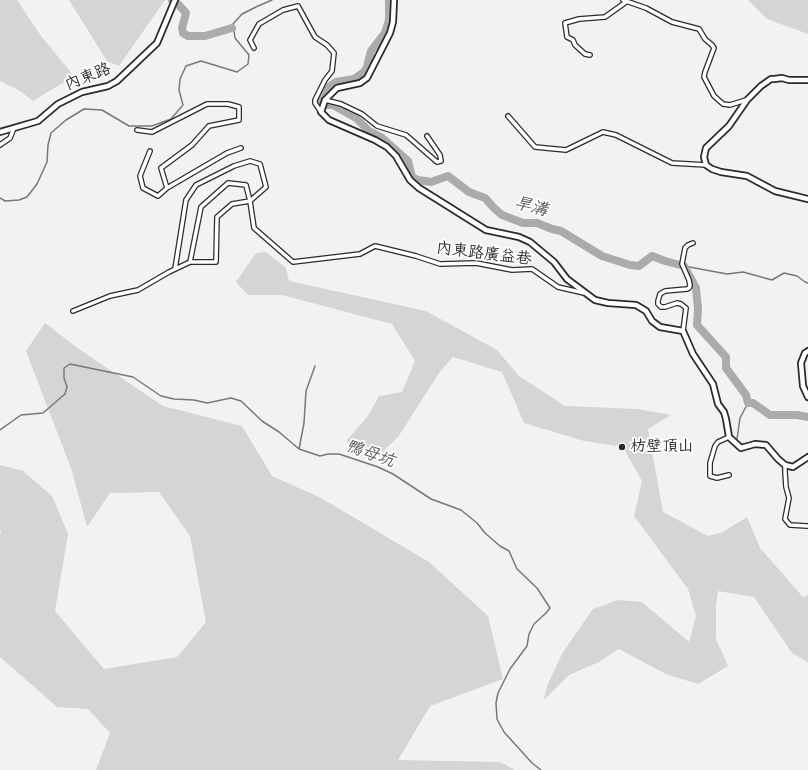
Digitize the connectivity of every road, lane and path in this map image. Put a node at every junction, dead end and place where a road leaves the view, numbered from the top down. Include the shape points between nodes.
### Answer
1 (394, 0) edge
2 (624, 1) edge
3 (174, 2) edge
4 (254, 48) dead end
5 (590, 55) dead end
6 (808, 80) edge
7 (325, 100) junction
8 (747, 100) junction
9 (321, 112) junction
10 (508, 116) dead end
11 (14, 128) junction
12 (137, 130) dead end
13 (0, 132) edge
14 (427, 136) dead end
15 (0, 145) edge
16 (241, 148) dead end
17 (150, 151) dead end
18 (706, 166) junction
19 (167, 188) junction
20 (808, 199) edge
21 (250, 201) junction
22 (694, 243) dead end
23 (190, 262) junction
24 (175, 269) junction
25 (587, 294) junction
26 (73, 311) dead end
27 (683, 331) junction
28 (808, 351) edge
29 (808, 397) edge
30 (729, 437) junction
31 (808, 457) edge
32 (785, 465) junction
33 (729, 475) dead end
34 (807, 526) edge

1 - 7 street via 390,33 368,78 360,83 336,88
2 - 5 street via 605,17 565,23 567,37 585,54
2 - 8 street via 646,8 672,22 699,29 714,48 704,77 714,96 723,104 730,105
3 - 11 street, 內東路 via 157,42 117,82 82,92 53,107 38,121
4 - 9 street via 250,40 259,24 283,10 298,6 315,37 334,53 332,71 315,100
6 - 8 street via 771,79
7 - 9 street
7 - 14 street via 362,114 377,126 406,135 438,162 441,161 440,155
8 - 18 street via 729,126 706,148
9 - 25 street, 內東路廣益巷 via 329,120 387,147 396,156 410,180 419,188 486,230 519,236 530,242 554,262 567,279
10 - 18 street via 535,147 566,150 603,132 616,135 672,163
11 - 13 street, 內東路
11 - 15 street via 10,138
12 - 19 street via 152,132 207,104 240,107 239,120 210,126 192,145 161,168
16 - 19 street via 227,153
17 - 19 street via 140,176 144,188 158,196
18 - 20 street via 721,172 746,176 775,191
21 - 23 street via 232,204 217,217 216,262
21 - 23 street via 246,185 228,183 201,207
21 - 24 street via 266,186 260,164 256,162 250,161 234,166 196,185 186,200
21 - 25 street, 內東路廣益巷 via 254,228 293,262 360,254 376,246 440,264 476,263 512,270 532,269 558,286
22 - 27 street via 685,248 682,264 689,288 665,291 660,294 658,301 661,307 677,303 686,308
23 - 24 street
24 - 26 street via 138,290 110,296
25 - 27 street, 內東路廣益巷 via 595,300 608,303 636,305 646,311 652,321 660,327
27 - 30 street via 693,354 713,384 718,404 724,412
28 - 29 street via 801,363 803,386
30 - 32 street via 741,448 755,444 766,445
30 - 33 street via 715,446 710,463 710,476 717,478
31 - 32 street via 793,467
32 - 34 street via 789,498 785,519 790,525

